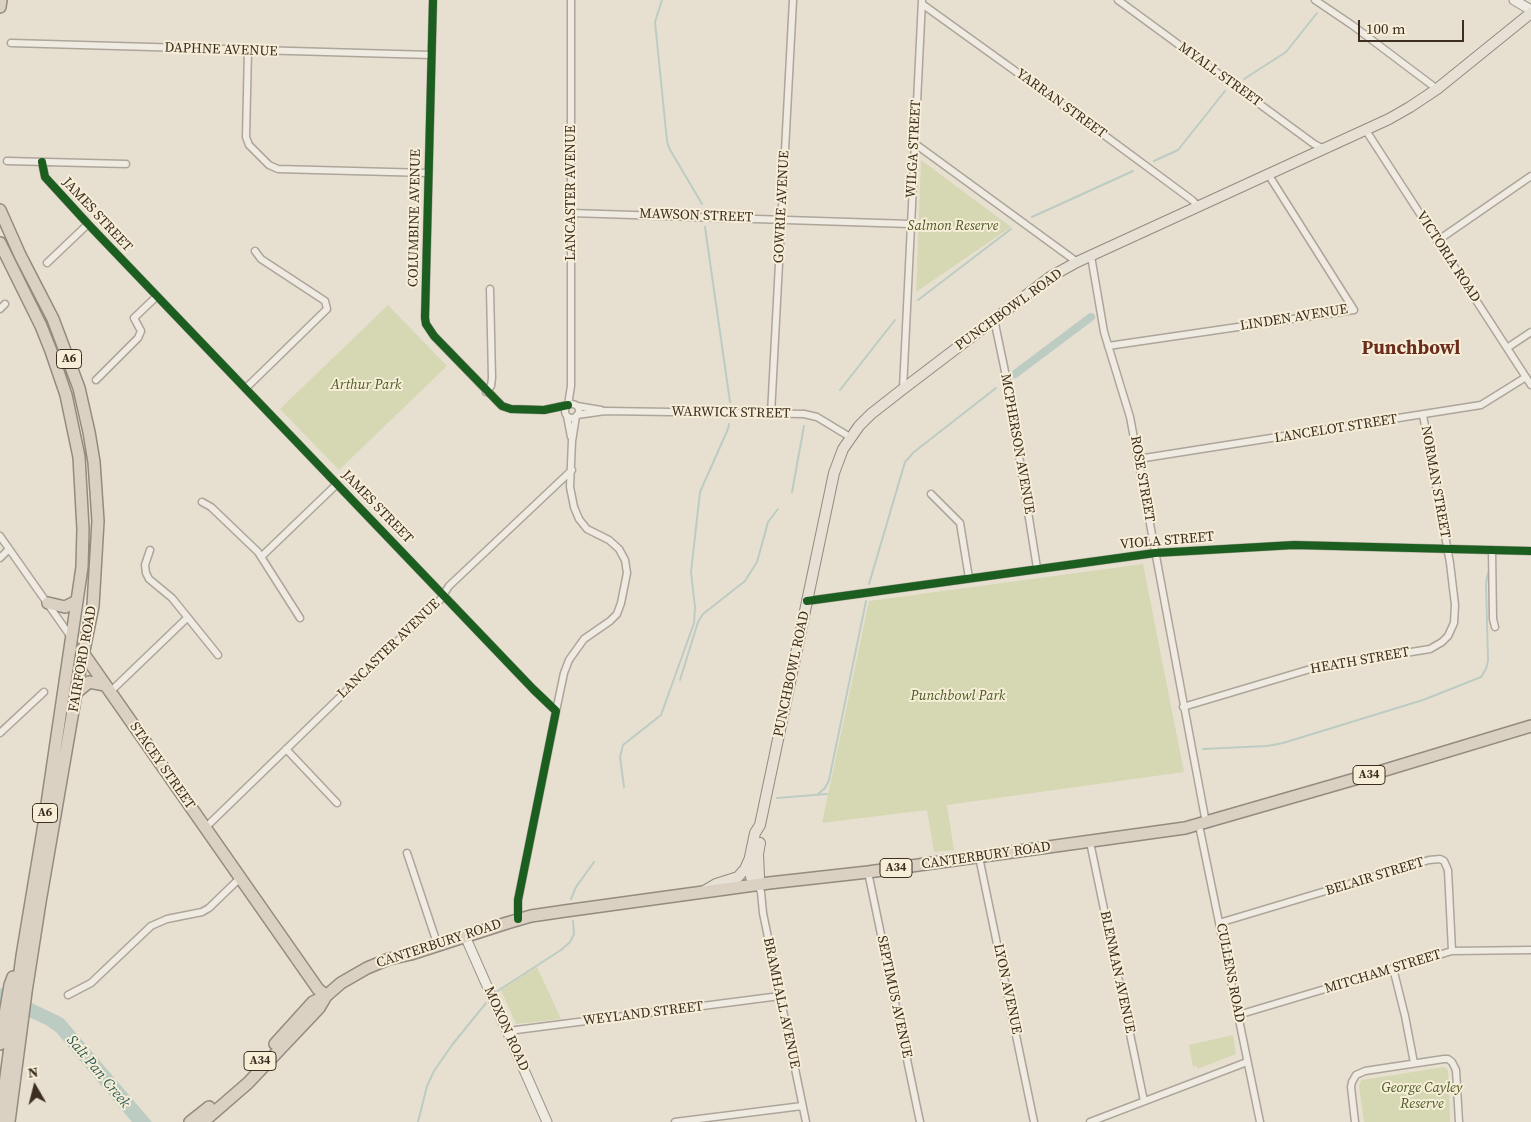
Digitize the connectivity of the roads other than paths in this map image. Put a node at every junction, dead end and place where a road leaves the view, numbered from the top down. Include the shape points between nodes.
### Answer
1 (1, 0) edge
2 (433, 0) edge
3 (571, 0) edge
4 (793, 0) edge
5 (1118, 0) edge
6 (1315, 0) edge
7 (1514, 0) edge
8 (922, 2) edge
9 (0, 7) edge
10 (1531, 12) edge
11 (11, 43) dead end
12 (248, 50) junction
13 (431, 55) junction
14 (1437, 89) junction
15 (1365, 130) junction
16 (914, 144) junction
17 (1324, 149) junction
18 (8, 161) dead end
19 (42, 162) junction
20 (126, 164) dead end
21 (428, 173) junction
22 (1268, 174) junction
23 (1531, 176) edge
24 (1198, 206) junction
25 (0, 210) edge
26 (571, 212) junction
27 (781, 218) junction
28 (88, 224) junction
29 (910, 224) junction
30 (1436, 241) junction
31 (0, 243) edge
32 (255, 251) dead end
33 (1091, 256) junction
34 (1077, 262) junction
35 (48, 263) dead end
36 (490, 288) dead end
37 (158, 296) junction
38 (994, 319) junction
39 (1531, 332) edge
40 (1108, 346) junction
41 (1507, 348) junction
42 (1526, 377) junction
43 (96, 380) dead end
44 (1531, 385) edge
45 (571, 386) junction
46 (246, 388) junction
47 (903, 389) junction
48 (486, 392) junction
49 (568, 405) junction
50 (577, 406) junction
51 (544, 410) junction
52 (605, 411) junction
53 (771, 414) junction
54 (567, 416) junction
55 (577, 416) junction
56 (1423, 416) junction
57 (850, 436) junction
58 (572, 440) junction
59 (1138, 460) junction
60 (572, 470) junction
61 (336, 484) junction
62 (931, 494) dead end
63 (202, 502) dead end
64 (0, 536) edge
65 (9, 549) junction
66 (1447, 549) junction
67 (150, 550) dead end
68 (1492, 550) junction
69 (1531, 551) edge
70 (1155, 553) junction
71 (261, 557) junction
72 (0, 558) edge
73 (1038, 568) junction
74 (969, 578) junction
75 (444, 595) junction
76 (77, 600) junction
77 (807, 601) junction
78 (48, 604) junction
79 (188, 618) junction
80 (300, 618) dead end
81 (1495, 627) dead end
82 (71, 637) junction
83 (84, 654) junction
84 (218, 655) dead end
85 (108, 688) junction
86 (44, 692) dead end
87 (76, 692) junction
88 (1183, 707) junction
89 (556, 711) junction
90 (1531, 726) edge
91 (0, 733) edge
92 (286, 749) junction
93 (337, 803) dead end
94 (1202, 824) junction
95 (760, 825) junction
96 (205, 828) junction
97 (1090, 842) junction
98 (407, 853) dead end
99 (979, 856) junction
100 (750, 857) junction
101 (868, 872) junction
102 (240, 878) junction
103 (758, 885) junction
104 (701, 893) junction
105 (518, 919) junction
106 (1220, 923) junction
107 (465, 936) junction
108 (438, 946) junction
109 (1531, 950) edge
110 (1452, 951) junction
111 (1393, 968) junction
112 (18, 988) junction
113 (68, 994) dead end
114 (326, 996) junction
115 (780, 996) junction
116 (1238, 1015) junction
117 (507, 1032) junction
118 (0, 1044) edge
119 (1248, 1062) junction
120 (1414, 1064) junction
121 (1144, 1101) junction
122 (802, 1106) junction
123 (0, 1122) edge
124 (9, 1122) edge
125 (190, 1122) edge
126 (203, 1122) edge
127 (547, 1122) edge
128 (675, 1122) edge
129 (806, 1122) edge
130 (920, 1122) edge
131 (1034, 1122) edge
132 (1090, 1122) edge
133 (1260, 1122) edge
134 (1355, 1122) edge
135 (1459, 1122) edge

1 - 9 highway
2 - 13 street, COLUMBINE AVENUE
3 - 26 street, LANCASTER AVENUE
4 - 27 street, GOWRIE AVENUE
5 - 17 street, MYALL STREET
6 - 14 street
7 - 10 main road
8 - 16 street, WILGA STREET
8 - 24 street, YARRAN STREET
10 - 14 main road, PUNCHBOWL ROAD
11 - 12 street, DAPHNE AVENUE
12 - 13 street, DAPHNE AVENUE
12 - 21 street via 246,138 269,165 278,169
13 - 21 street, COLUMBINE AVENUE
14 - 15 main road, PUNCHBOWL ROAD
15 - 17 main road, PUNCHBOWL ROAD
15 - 30 street, VICTORIA ROAD
16 - 29 street, WILGA STREET
16 - 34 street
17 - 22 main road, PUNCHBOWL ROAD
18 - 19 street
19 - 20 street
19 - 28 street, JAMES STREET via 45,177
21 - 48 street, COLUMBINE AVENUE via 425,321 431,333
22 - 24 main road, PUNCHBOWL ROAD
22 - 40 street, LINDEN AVENUE via 1354,310
23 - 30 street
24 - 33 main road, PUNCHBOWL ROAD
25 - 83 highway, FAIRFORD ROAD / A6 via 63,342 79,388 89,432 96,482 98,538 93,606
26 - 27 street, MAWSON STREET
26 - 45 street, LANCASTER AVENUE
27 - 29 street, MAWSON STREET
27 - 53 street, GOWRIE AVENUE
28 - 35 street
28 - 37 street, JAMES STREET
29 - 47 street, WILGA STREET
30 - 41 street, VICTORIA ROAD
31 - 76 highway, FAIRFORD ROAD / A6 via 51,351 76,437 83,529
32 - 46 street via 261,259 325,301 328,309
33 - 34 main road, PUNCHBOWL ROAD
33 - 40 street, ROSE STREET
34 - 38 main road, PUNCHBOWL ROAD via 1050,276
36 - 48 street via 492,378
37 - 43 street via 134,318 141,331 138,338
37 - 46 street, JAMES STREET
38 - 47 main road, PUNCHBOWL ROAD
38 - 73 street, MCPHERSON AVENUE
39 - 41 street
40 - 59 street, ROSE STREET via 1126,401
41 - 42 street, VICTORIA ROAD
42 - 44 street, VICTORIA ROAD
42 - 56 street, LANCELOT STREET via 1481,405
45 - 49 street, LANCASTER AVENUE
45 - 50 street, LANCASTER AVENUE
46 - 61 street, JAMES STREET
47 - 57 main road, PUNCHBOWL ROAD via 866,418
48 - 51 street, COLUMBINE AVENUE via 510,409
49 - 50 street
49 - 51 street
49 - 54 street
50 - 52 street, WARWICK STREET
50 - 55 street
51 - 54 street
52 - 53 street, WARWICK STREET
52 - 55 street, WARWICK STREET
53 - 57 street, WARWICK STREET via 813,416
54 - 55 street
54 - 58 street
55 - 58 street
56 - 59 street, LANCELOT STREET
56 - 66 street, NORMAN STREET
57 - 77 main road, PUNCHBOWL ROAD via 834,473
58 - 60 street
59 - 70 street, ROSE STREET
60 - 75 street, LANCASTER AVENUE via 449,586
60 - 89 street via 570,487 576,514 587,529 619,549 627,573 617,614 584,639 569,660
61 - 71 street
61 - 75 street, JAMES STREET
62 - 74 street via 960,523
63 - 71 street via 212,507
64 - 65 street, STACEY STREET
65 - 72 street
65 - 78 street, STACEY STREET
66 - 68 street, VIOLA STREET
66 - 70 street, VIOLA STREET via 1294,545
66 - 88 street, HEATH STREET via 1456,618 1448,636 1436,646 1423,651 1317,667
67 - 79 street via 145,565 149,579 172,598
68 - 69 street, VIOLA STREET
68 - 81 street
70 - 73 street, VIOLA STREET
70 - 88 street, ROSE STREET
71 - 80 street
73 - 74 street, VIOLA STREET
74 - 77 street, VIOLA STREET
75 - 89 street, JAMES STREET
75 - 92 street, LANCASTER AVENUE
76 - 78 highway via 65,607
76 - 82 highway, FAIRFORD ROAD / A6
77 - 95 main road, PUNCHBOWL ROAD
78 - 82 street, STACEY STREET
79 - 84 street
79 - 85 street
82 - 83 highway, STACEY STREET
82 - 112 highway, FAIRFORD ROAD / A6
83 - 85 highway, STACEY STREET
83 - 87 highway, FAIRFORD ROAD / A6
85 - 87 highway via 89,682
85 - 96 highway, STACEY STREET
86 - 91 street
87 - 112 highway, FAIRFORD ROAD / A6
88 - 94 street, ROSE STREET
89 - 105 street via 518,900
90 - 94 highway, CANTERBURY ROAD / A34
92 - 93 street
92 - 96 street, LANCASTER AVENUE
94 - 97 highway, CANTERBURY ROAD / A34
94 - 106 street, CULLENS ROAD
95 - 100 main road, PUNCHBOWL ROAD
95 - 103 main road, PUNCHBOWL ROAD
96 - 102 highway, STACEY STREET
97 - 99 highway, CANTERBURY ROAD / A34
97 - 121 street, BLENMAN AVENUE
98 - 108 street
99 - 101 highway, CANTERBURY ROAD / A34
99 - 131 street, LYON AVENUE
100 - 103 main road, PUNCHBOWL ROAD via 751,877
100 - 104 main road via 745,869 735,878
101 - 103 highway, CANTERBURY ROAD / A34
101 - 130 street, SEPTIMUS AVENUE
102 - 113 street via 202,912 152,926 92,984
102 - 114 highway, STACEY STREET via 318,990
103 - 104 highway, CANTERBURY ROAD / A34
103 - 115 street, BRAMHALL AVENUE
104 - 105 highway, CANTERBURY ROAD / A34
105 - 107 highway, CANTERBURY ROAD / A34
106 - 110 street, BELAIR STREET via 1434,859 1444,861 1448,870
106 - 116 street, CULLENS ROAD
107 - 108 highway, CANTERBURY ROAD / A34
107 - 117 main road, MOXON ROAD
108 - 114 highway, CANTERBURY ROAD / A34 via 367,968
109 - 110 street, MITCHAM STREET
110 - 111 street, MITCHAM STREET
111 - 116 street, MITCHAM STREET
111 - 120 street
112 - 118 highway
112 - 123 highway, FAIRFORD ROAD / A6
112 - 124 highway, FAIRFORD ROAD / A6
114 - 125 highway, CANTERBURY ROAD / A34 via 313,1002 246,1075
114 - 126 highway, CANTERBURY ROAD / A34 via 259,1072
115 - 117 street, WEYLAND STREET
115 - 122 street, BRAMHALL AVENUE
116 - 119 street, CULLENS ROAD
117 - 127 main road, MOXON ROAD
119 - 121 street
119 - 133 street, CULLENS ROAD
120 - 134 street via 1356,1075 1352,1082
120 - 135 street via 1448,1059 1454,1065
121 - 132 street
122 - 128 street
122 - 129 street, BRAMHALL AVENUE

